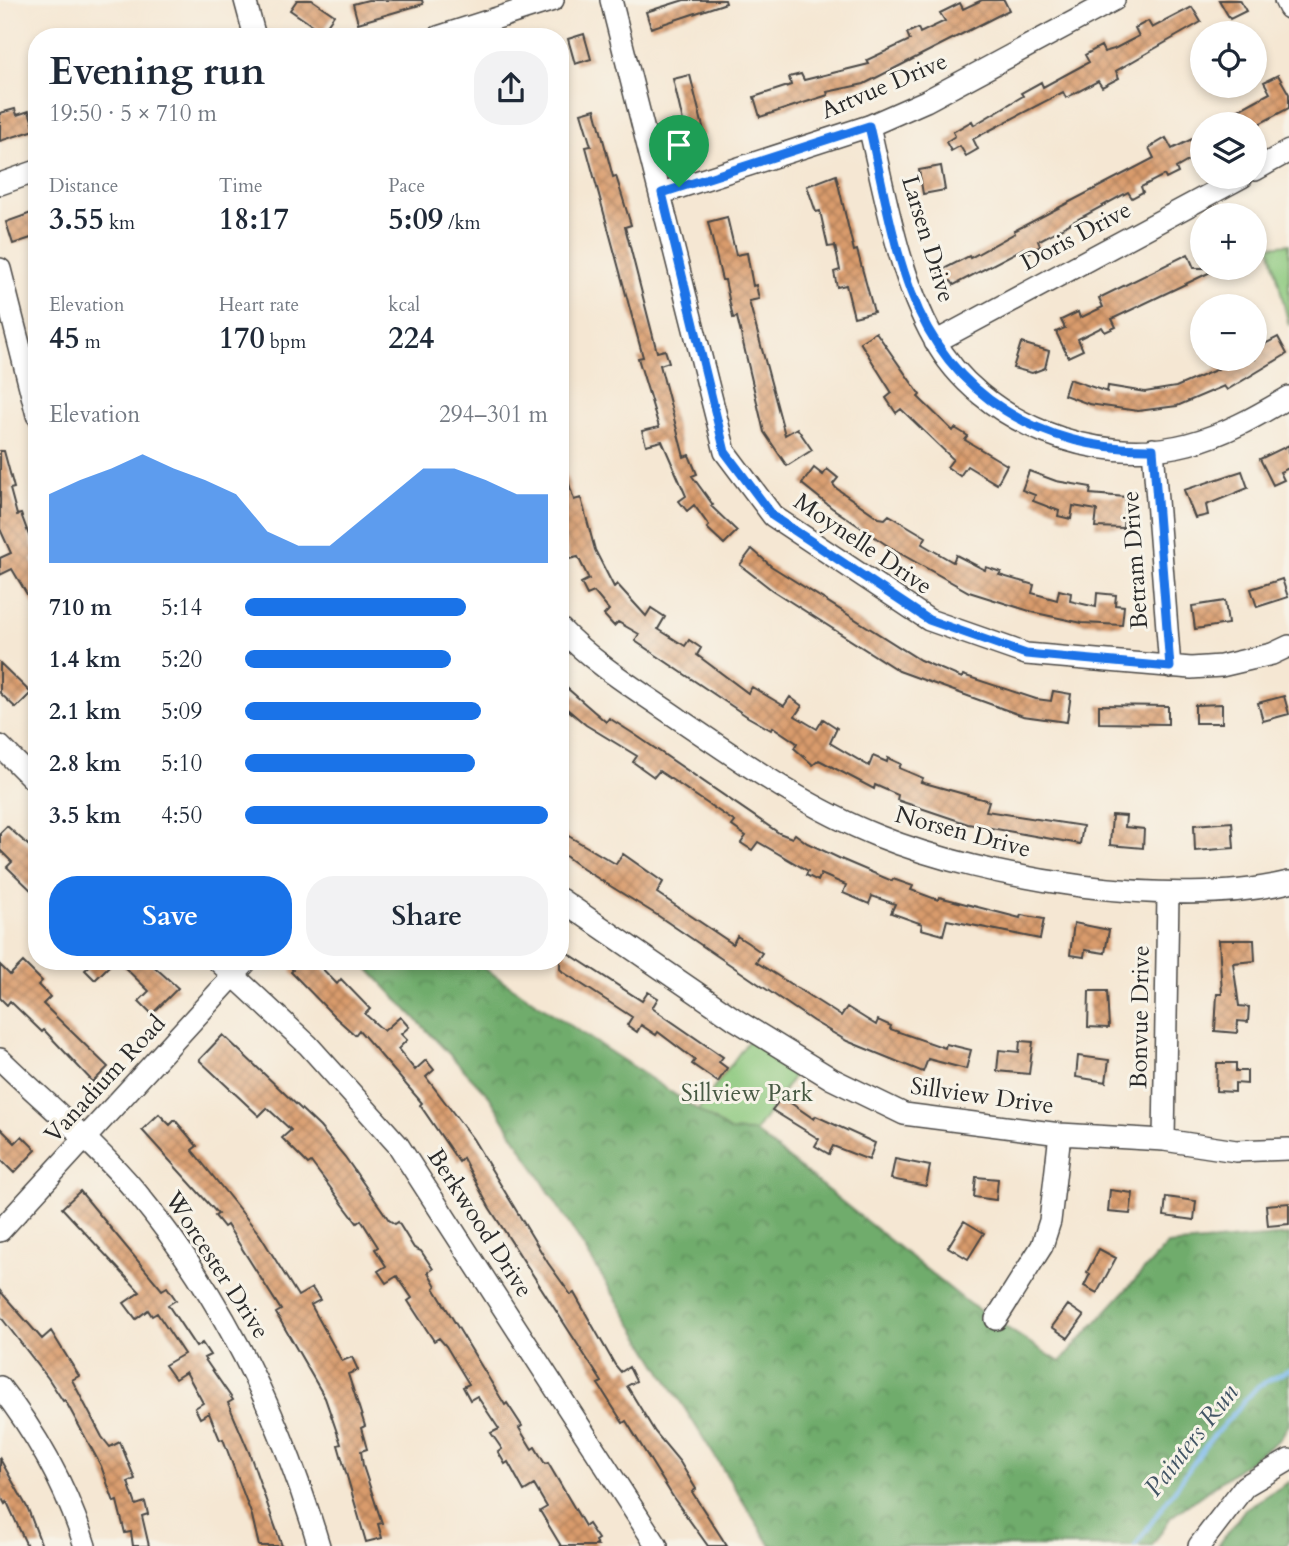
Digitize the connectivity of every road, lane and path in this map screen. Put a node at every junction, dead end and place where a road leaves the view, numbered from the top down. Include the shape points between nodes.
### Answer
1 (246, 0) edge
2 (553, 0) edge
3 (611, 0) edge
4 (1114, 0) edge
5 (1285, 0) edge
6 (1085, 8) edge
7 (1289, 8) edge
8 (253, 28) edge
9 (466, 28) edge
10 (869, 126) junction
11 (1289, 151) edge
12 (1267, 163) edge
13 (28, 174) edge
14 (0, 184) edge
15 (1220, 189) edge
16 (662, 193) junction
17 (0, 269) edge
18 (935, 342) junction
19 (28, 379) edge
20 (1289, 397) edge
21 (1153, 449) junction
22 (569, 637) edge
23 (1289, 646) edge
24 (1170, 667) junction
25 (0, 746) edge
26 (28, 774) edge
27 (1289, 882) edge
28 (1168, 894) junction
29 (569, 905) edge
30 (240, 970) edge
31 (242, 970) edge
32 (0, 1059) edge
33 (1060, 1135) junction
34 (85, 1140) junction
35 (1164, 1140) junction
36 (1289, 1149) edge
37 (0, 1231) edge
38 (996, 1320) dead end
39 (0, 1387) edge
40 (1289, 1460) edge
41 (85, 1546) edge
42 (319, 1546) edge
43 (657, 1546) edge
44 (1199, 1546) edge

1 - 8 street
2 - 9 street
3 - 16 street, Moynelle Drive
4 - 6 street, Artvue Drive
5 - 7 street
6 - 10 street, Artvue Drive via 926,100
10 - 16 street, Artvue Drive
10 - 18 street, Larsen Drive via 911,292
11 - 12 street
13 - 14 street
15 - 18 street, Doris Drive
16 - 24 street, Moynelle Drive via 725,452 773,516 929,620 1026,654
17 - 19 street
18 - 21 street, Larsen Drive via 962,376 996,407 1030,425 1071,442 1115,450
20 - 21 street, Larsen Drive via 1246,422 1188,444
21 - 24 street, Betram Drive
22 - 28 street, Norsen Drive via 587,656 722,748 804,800 877,836 971,865 1031,877
23 - 24 street, Moynelle Drive via 1221,666
25 - 26 street
27 - 28 street, Norsen Drive via 1262,889
28 - 35 street, Bonvue Drive
29 - 33 street, Sillview Drive via 736,1020 832,1079 904,1114
30 - 34 street, Vanadium Road
31 - 43 street, Berkwood Drive via 398,1144
32 - 34 street, Worcester Drive
33 - 35 street, Sillview Drive
33 - 38 street via 1042,1246
34 - 37 street, Vanadium Road
34 - 42 street, Worcester Drive via 136,1192 228,1322 267,1397
35 - 36 street, Sillview Drive via 1237,1151
39 - 41 street via 35,1438
40 - 44 street via 1245,1486

